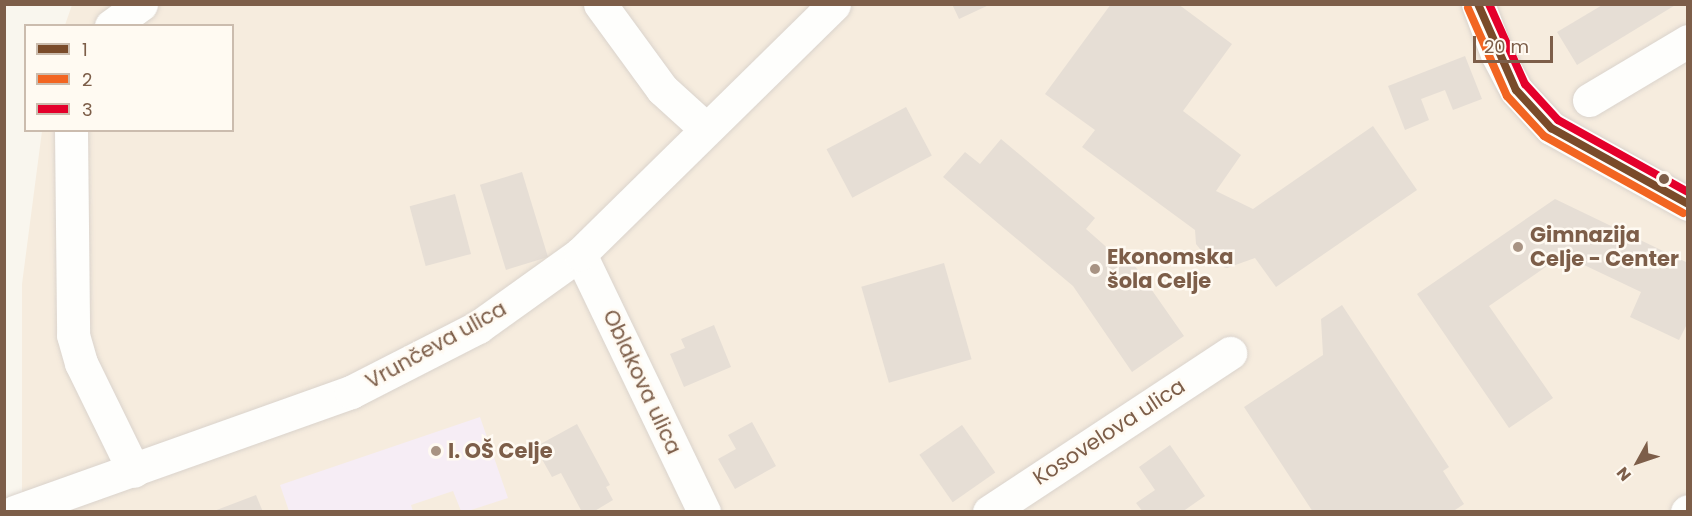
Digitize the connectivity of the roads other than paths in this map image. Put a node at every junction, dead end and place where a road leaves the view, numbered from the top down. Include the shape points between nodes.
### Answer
1 (141, 4) edge
2 (600, 4) edge
3 (834, 4) edge
4 (1478, 4) edge
5 (114, 24) edge
6 (1688, 41) edge
7 (1588, 100) dead end
8 (705, 128) junction
9 (71, 132) edge
10 (1688, 204) edge
11 (580, 254) junction
12 (1230, 353) dead end
13 (134, 471) junction
14 (14, 512) edge
15 (704, 512) edge
16 (989, 512) edge

1 - 5 street
2 - 8 street via 662,89
3 - 8 street, Vrunčeva ulica
4 - 10 street via 1516,90 1551,128
6 - 7 street
8 - 11 street, Vrunčeva ulica
9 - 13 street via 73,335 81,363
11 - 13 street, Vrunčeva ulica via 478,327 351,392
11 - 15 street, Oblakova ulica
12 - 16 street, Kosovelova ulica
13 - 14 street, Vrunčeva ulica

